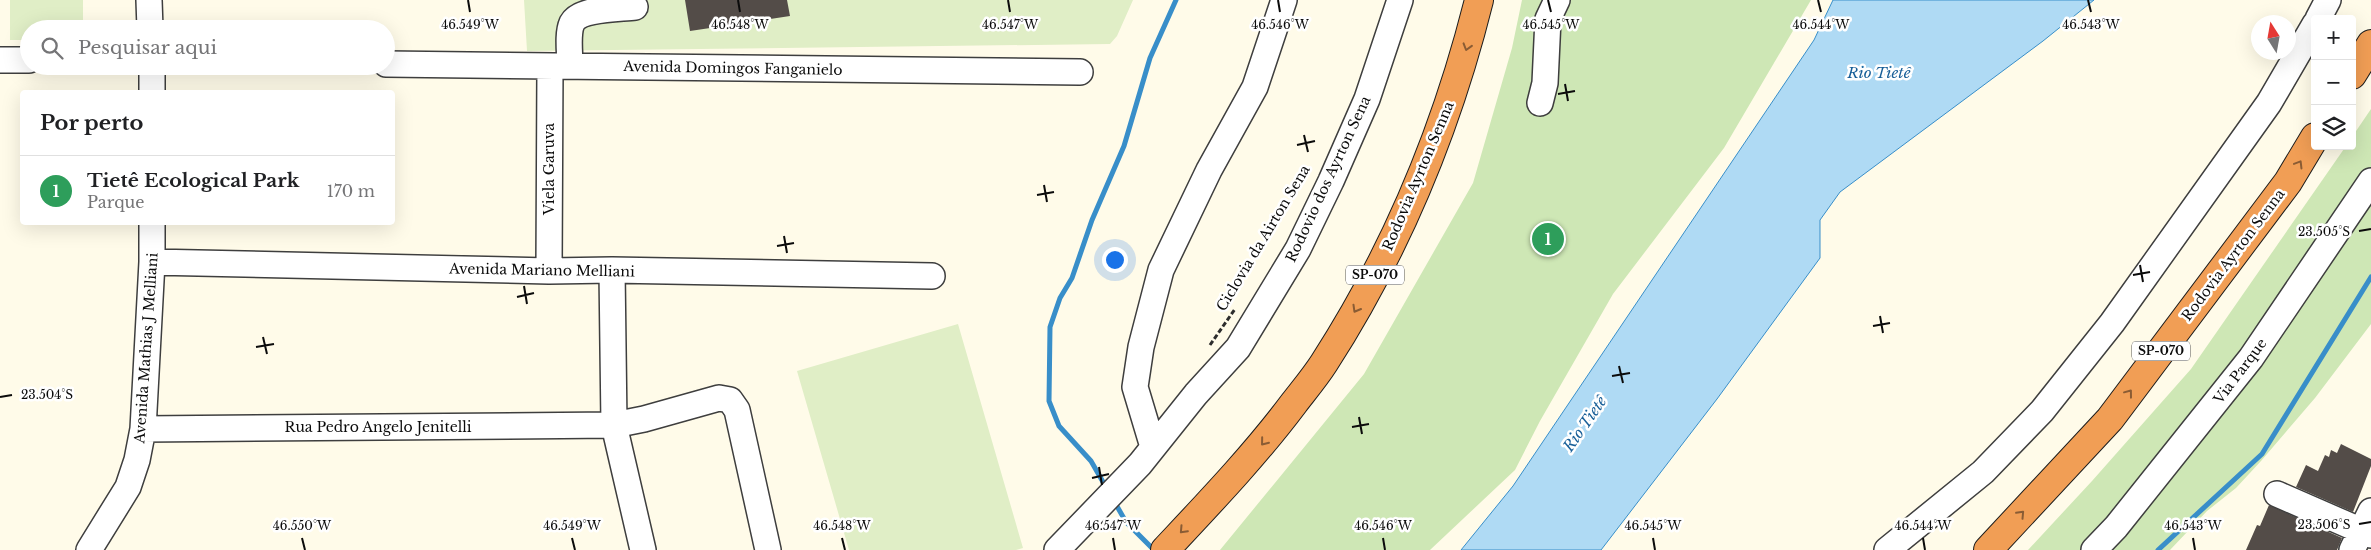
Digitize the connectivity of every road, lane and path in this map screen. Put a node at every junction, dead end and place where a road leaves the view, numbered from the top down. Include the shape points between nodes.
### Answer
1 (149, 0) edge
2 (1284, 0) edge
3 (1400, 0) edge
4 (1479, 0) edge
5 (1557, 0) edge
6 (2328, 0) edge
7 (635, 7) dead end
8 (2320, 15) edge
9 (150, 20) edge
10 (2311, 31) edge
11 (2371, 44) edge
12 (0, 60) edge
13 (20, 60) edge
14 (395, 64) edge
15 (560, 66) junction
16 (2356, 68) edge
17 (1080, 72) dead end
18 (152, 75) edge
19 (152, 90) edge
20 (1540, 103) dead end
21 (2311, 144) edge
22 (2371, 181) edge
23 (152, 225) edge
24 (152, 262) junction
25 (612, 270) junction
26 (549, 271) junction
27 (932, 276) dead end
28 (1237, 306) dead end
29 (1205, 353) dead end
30 (614, 425) junction
31 (143, 429) junction
32 (1147, 455) junction
33 (2277, 494) dead end
34 (2364, 532) edge
35 (635, 546) edge
36 (89, 550) edge
37 (768, 550) edge
38 (1057, 550) edge
39 (1165, 550) edge
40 (1887, 550) edge
41 (1988, 550) edge
42 (2094, 550) edge

1 - 9 street
2 - 32 street via 1254,87 1209,170 1161,270 1141,347 1135,387
3 - 32 street, Rodovio dos Ayrton Sena via 1367,99 1298,249 1238,348
4 -> 39 highway, Rodovia Ayrton Senna / SP-070 via 1450,102 1412,197 1373,280 1324,364 1262,445
5 - 20 street via 1548,19 1545,83
6 - 8 street
7 - 15 street, Viela Garuva via 595,11 578,17 572,23
10 - 40 street via 2269,103 2112,323 2042,411 1983,472
11 - 16 highway
12 - 13 street
14 - 15 street, Avenida Domingos Fanganielo
15 - 17 street, Avenida Domingos Fanganielo
15 - 26 street, Viela Garuva
18 - 19 street
41 -> 21 highway, Rodovia Ayrton Senna / SP-070 via 2110,419 2288,182
22 - 42 street, Via Parque via 2251,358
23 - 24 street, Avenida Mathias J Melliani
24 - 26 street, Avenida Mariano Melliani
24 - 31 street, Avenida Mathias J Melliani
25 - 26 street, Avenida Mariano Melliani
25 - 27 street, Avenida Mariano Melliani
25 - 30 street
28 - 29 path, Ciclovia da Airton Sena
30 - 31 street, Rua Pedro Angelo Jenitelli
30 - 35 street
30 - 37 street, Rua Pedro Angelo Jenitelli via 644,420 719,398 730,400 737,410
31 - 36 street, Avenida Mathias J Melliani via 128,487
32 - 38 street, Rodovio dos Ayrton Sena
33 - 34 street

